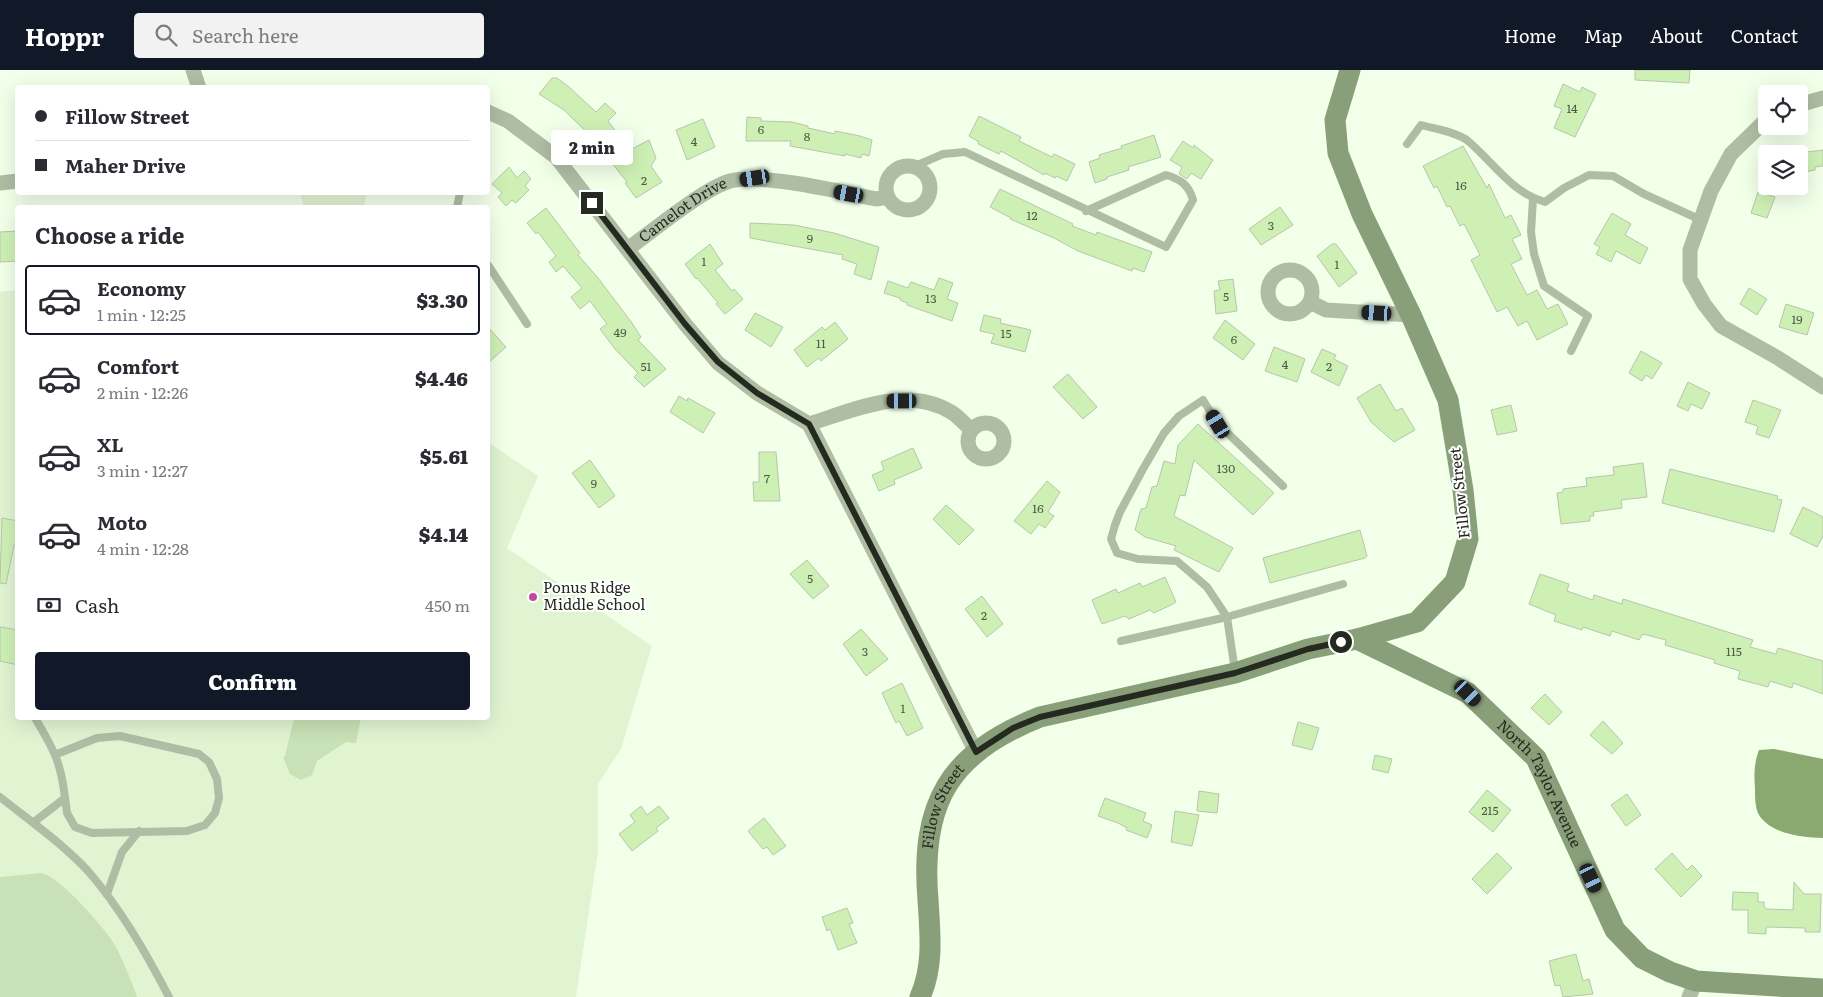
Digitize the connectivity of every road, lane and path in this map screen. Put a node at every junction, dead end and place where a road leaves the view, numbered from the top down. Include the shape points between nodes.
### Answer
1 (193, 70) edge
2 (1350, 70) edge
3 (199, 85) edge
4 (1823, 98) edge
5 (1808, 102) edge
6 (490, 113) edge
7 (1758, 128) edge
8 (1407, 144) dead end
9 (913, 167) junction
10 (15, 181) edge
11 (0, 182) edge
12 (888, 197) junction
13 (1532, 199) junction
14 (1086, 211) junction
15 (1701, 220) junction
16 (629, 248) junction
17 (490, 268) edge
18 (1310, 302) dead end
19 (1411, 315) junction
20 (527, 324) dead end
21 (1570, 351) dead end
22 (1823, 387) edge
23 (809, 424) junction
24 (971, 430) dead end
25 (1283, 486) dead end
26 (1343, 584) dead end
27 (1227, 617) junction
28 (1357, 639) junction
29 (1121, 641) dead end
30 (1235, 673) junction
31 (36, 720) edge
32 (976, 752) junction
33 (56, 754) junction
34 (0, 797) edge
35 (66, 798) junction
36 (34, 822) junction
37 (138, 832) junction
38 (107, 894) junction
39 (1693, 989) edge
40 (1823, 989) edge
41 (169, 997) edge
42 (920, 997) edge

1 - 3 street
2 - 19 street, Fillow Street via 1335,120 1338,153 1362,214
4 - 5 street
6 - 16 street via 508,121 556,157
7 - 15 street via 1731,154 1711,191
8 - 13 lane via 1421,125 1467,140
9 - 12 street via 903,167 888,178
9 - 12 street via 920,169 929,181 925,202 920,207 905,210 898,208
9 - 14 lane via 943,154 965,152
10 - 11 street
12 - 16 street, Camelot Drive via 876,199 755,178 729,182 705,194
13 - 15 lane via 1545,202 1589,175 1613,176
13 - 21 lane via 1534,254 1544,286 1588,316
14 - 14 lane via 1166,247 1193,200 1185,184 1166,175
15 - 22 street via 1690,250 1690,279 1704,304 1721,326
16 - 23 street via 685,324 718,362 757,393
17 - 20 lane
18 - 19 street via 1326,310
19 - 28 street, Fillow Street via 1448,400 1468,539 1455,582 1418,622
23 - 24 street via 884,401 921,401 951,412
23 - 32 street
25 - 27 lane via 1218,424 1203,400 1179,416 1164,434 1120,512 1111,539 1117,553 1138,559 1177,561 1207,587
26 - 27 lane
27 - 29 lane
27 - 30 lane
28 - 30 street, Fillow Street via 1308,649
28 - 39 street, North Taylor Avenue via 1468,693 1536,758 1615,930 1642,958 1670,972
30 - 32 street, Fillow Street via 1040,717 1013,728
31 - 33 lane
32 - 42 street, Fillow Street via 947,785 929,829 926,870 930,954
33 - 35 lane
33 - 37 lane via 97,738 120,736 199,754 209,762 217,779 219,798 215,813 205,825 187,831
34 - 36 lane
35 - 36 lane
35 - 37 lane via 67,813 75,826 92,833
36 - 38 lane via 87,870
37 - 38 lane via 122,852
38 - 41 lane via 146,952
39 - 40 street, North Taylor Avenue

